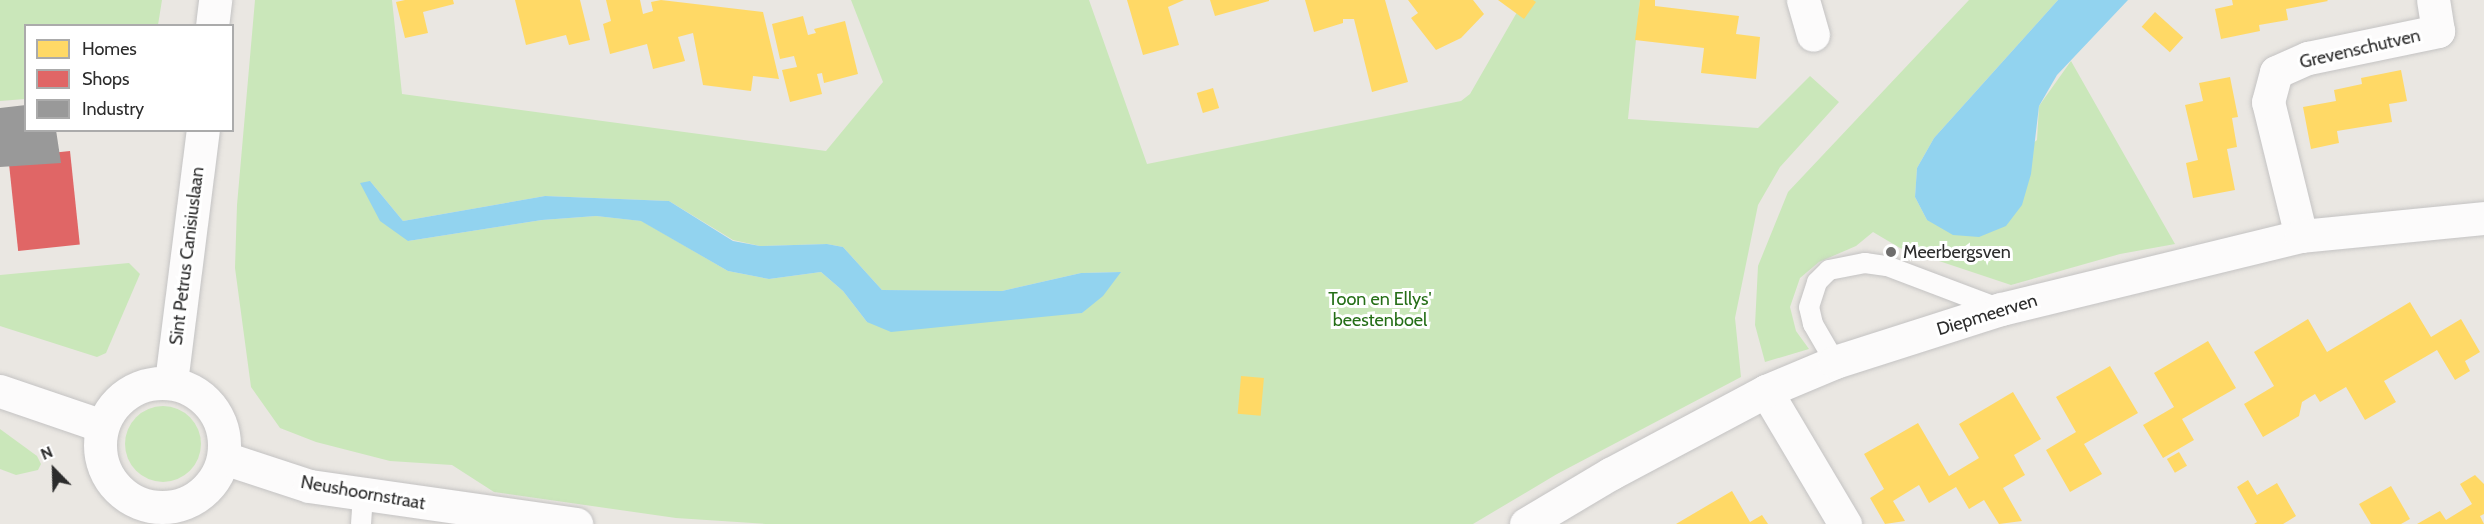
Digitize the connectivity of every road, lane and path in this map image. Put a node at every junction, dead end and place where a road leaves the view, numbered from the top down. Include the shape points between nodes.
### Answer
1 (215, 0) edge
2 (1803, 0) edge
3 (2433, 0) edge
4 (212, 24) edge
5 (1813, 35) dead end
6 (203, 132) edge
7 (2484, 218) edge
8 (2301, 236) junction
9 (2001, 309) junction
10 (1836, 362) junction
11 (171, 382) junction
12 (0, 391) edge
13 (1766, 391) junction
14 (102, 426) junction
15 (224, 458) junction
16 (362, 510) edge
17 (152, 515) edge
18 (576, 524) edge
19 (1526, 524) edge
20 (1845, 524) edge

1 - 4 street
2 - 5 street
3 - 8 street, Grevenschutven via 2438,31 2308,58 2276,72 2268,102
6 - 11 street, Sint Petrus Canisiuslaan
7 - 8 street, Diepmeerven
8 - 9 street, Diepmeerven
9 - 10 street, Diepmeerven
9 - 10 lane via 1887,266 1865,263 1829,270 1817,282 1809,308 1813,324
10 - 13 street, Diepmeerven
11 - 14 street via 148,383 128,392 112,406
11 - 15 street via 190,388 207,400 219,417 225,437
12 - 14 street
13 - 19 street, Diepmeerven via 1619,468
13 - 20 street
14 - 17 street via 99,448 104,469 115,487
15 - 16 street, Neushoornstraat via 309,486
15 - 17 street via 217,476 205,490
16 - 18 street, Neushoornstraat

